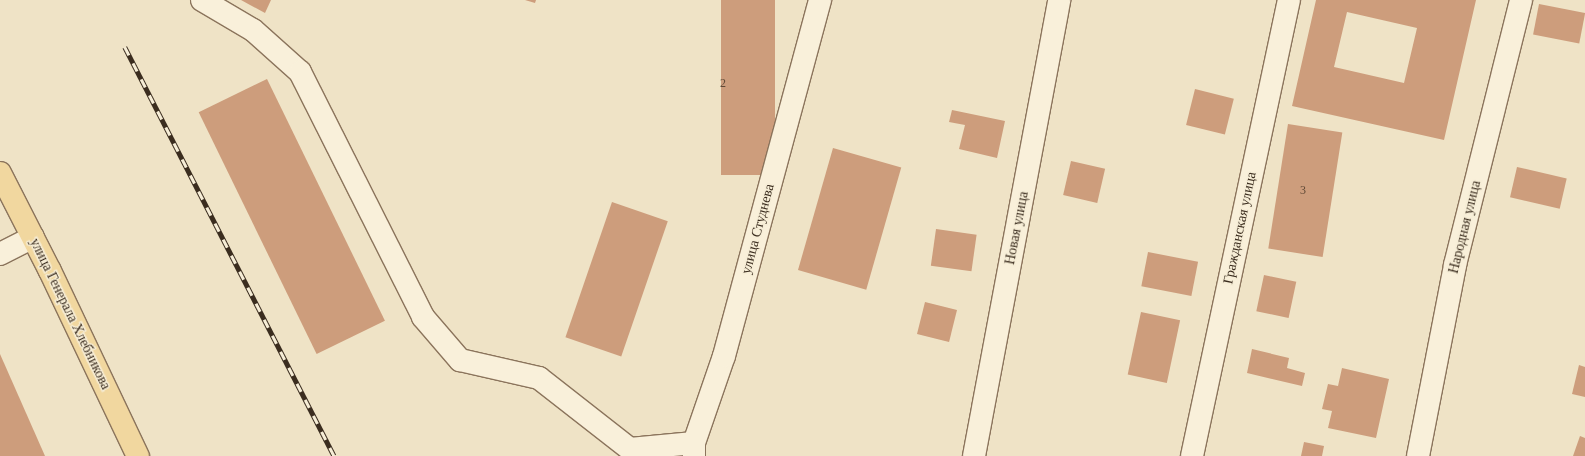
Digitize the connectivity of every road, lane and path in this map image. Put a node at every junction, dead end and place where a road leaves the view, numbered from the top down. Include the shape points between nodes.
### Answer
1 (202, 0) edge
2 (820, 0) edge
3 (1059, 0) edge
4 (1289, 0) edge
5 (1522, 0) edge
6 (0, 172) edge
7 (33, 237) junction
8 (0, 254) edge
9 (694, 450) edge
10 (138, 456) edge
11 (974, 456) edge
12 (1192, 456) edge
13 (1418, 456) edge

1 - 9 street via 253,30 300,72 422,317 460,360 539,378 630,450
2 - 9 street, улица Студнева via 724,356
3 - 11 street, Новая улица
4 - 12 street, Гражданская улица
5 - 13 street, Народная улица via 1455,265
6 - 7 main road, улица Генерала Хлебникова
7 - 8 street
7 - 10 main road, улица Генерала Хлебникова

